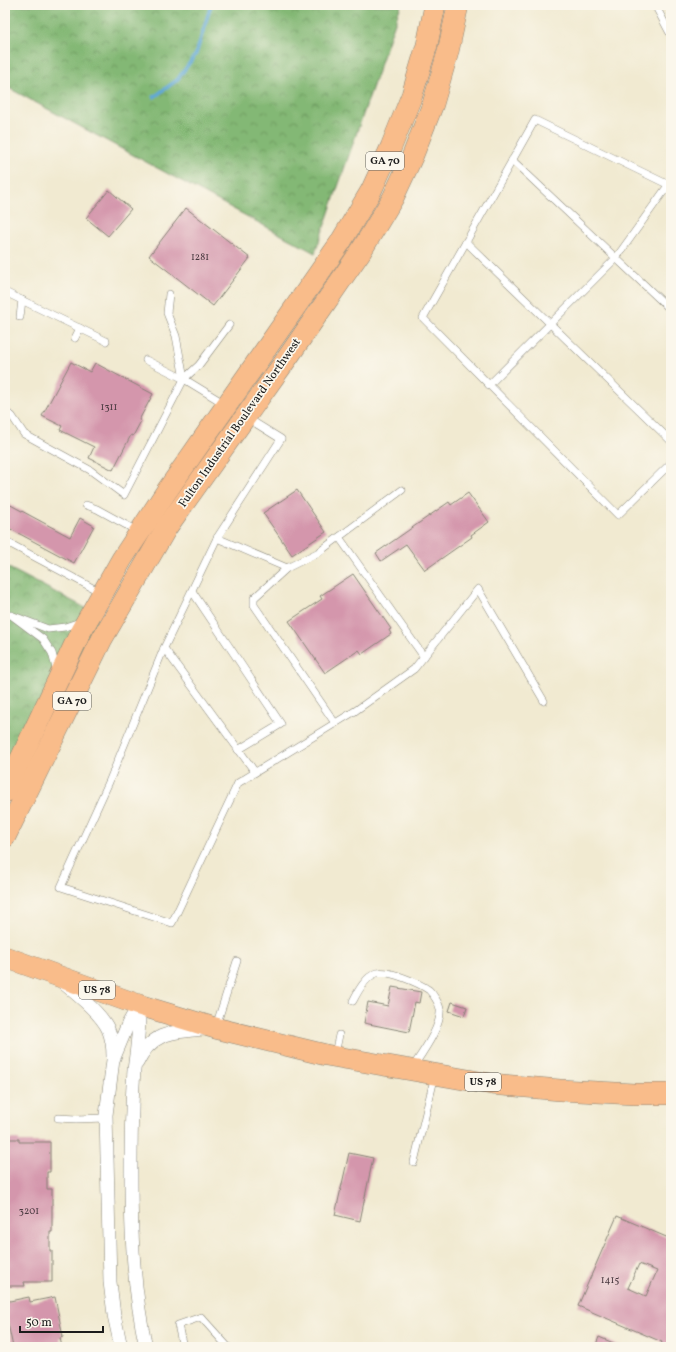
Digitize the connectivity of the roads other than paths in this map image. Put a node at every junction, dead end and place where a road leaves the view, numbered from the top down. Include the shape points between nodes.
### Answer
1 (435, 5) edge
2 (458, 5) edge
3 (655, 5) edge
4 (671, 35) edge
5 (512, 160) junction
6 (670, 183) edge
7 (466, 242) junction
8 (616, 258) junction
9 (5, 292) edge
10 (169, 294) dead end
11 (22, 300) junction
12 (671, 310) edge
13 (20, 317) dead end
14 (551, 324) junction
15 (229, 326) dead end
16 (80, 328) junction
17 (75, 338) dead end
18 (106, 341) dead end
19 (146, 360) dead end
20 (184, 379) junction
21 (489, 385) junction
22 (236, 411) junction
23 (5, 412) edge
24 (671, 441) edge
25 (671, 463) edge
26 (402, 490) dead end
27 (86, 505) dead end
28 (139, 532) junction
29 (339, 537) junction
30 (217, 538) junction
31 (5, 541) edge
32 (286, 568) junction
33 (192, 591) junction
34 (102, 594) junction
35 (8, 613) edge
36 (88, 619) junction
37 (164, 648) junction
38 (424, 657) junction
39 (59, 679) junction
40 (544, 701) dead end
41 (335, 723) junction
42 (238, 750) junction
43 (255, 772) junction
44 (5, 792) edge
45 (5, 837) edge
46 (5, 958) edge
47 (237, 961) dead end
48 (55, 976) junction
49 (353, 1001) dead end
50 (139, 1005) junction
51 (215, 1028) junction
52 (340, 1035) dead end
53 (335, 1056) junction
54 (113, 1060) junction
55 (134, 1070) junction
56 (411, 1070) junction
57 (436, 1074) junction
58 (671, 1094) edge
59 (58, 1118) dead end
60 (106, 1118) junction
61 (414, 1162) dead end
62 (121, 1347) edge
63 (146, 1347) edge
64 (183, 1347) edge
65 (228, 1347) edge

1 - 22 main road, Fulton Industrial Boulevard Northwest / GA 70 via 427,45 412,96 371,191
2 - 22 main road, Fulton Industrial Boulevard Northwest / GA 70 via 433,104 393,198 361,251
3 - 4 lane
5 - 6 lane via 535,120
5 - 7 lane
5 - 8 lane
6 - 8 lane
7 - 14 lane
7 - 21 lane via 423,318
8 - 12 lane
8 - 14 lane
9 - 11 lane
10 - 20 lane via 167,313 176,336
11 - 13 lane
11 - 16 lane
14 - 21 lane
14 - 24 lane
15 - 20 lane via 199,365
16 - 17 lane
16 - 18 lane
19 - 20 lane
20 - 22 lane
20 - 23 lane via 124,495 90,470 24,434 12,416
21 - 25 lane via 618,516
22 - 28 main road, Fulton Industrial Boulevard Northwest / GA 70
22 - 30 lane via 281,439
22 - 45 main road, Fulton Industrial Boulevard Northwest / GA 70 via 102,639
26 - 29 lane
27 - 28 lane
28 - 34 main road, Fulton Industrial Boulevard Northwest / GA 70
29 - 32 lane via 318,552
29 - 38 lane
30 - 32 lane
30 - 33 lane
31 - 34 lane
32 - 41 lane via 254,598 254,605
33 - 37 lane
33 - 42 lane via 281,724
34 - 36 main road, Fulton Industrial Boulevard Northwest / GA 70
35 - 36 lane via 48,629 65,627
35 - 39 lane via 43,639 52,653
36 - 39 main road, Fulton Industrial Boulevard Northwest / GA 70
37 - 42 lane
37 - 43 lane via 109,782 61,886 172,923 238,783
38 - 40 lane via 478,589
38 - 41 lane via 414,669
39 - 44 main road, Fulton Industrial Boulevard Northwest / GA 70
41 - 43 lane
42 - 43 lane
46 - 48 main road, US 78
47 - 51 lane
48 - 50 main road, US 78
48 - 54 street via 105,1023 111,1038
49 - 56 lane via 359,989 376,973 385,972 404,978 430,991 443,1017 435,1040
50 - 51 main road, US 78
50 - 54 street
50 - 55 street via 140,1029
51 - 53 main road, US 78
51 - 55 street via 164,1035 147,1048
52 - 53 lane
53 - 56 main road, US 78
54 - 60 street
55 - 63 street via 132,1250 139,1315
56 - 57 main road, US 78
57 - 58 main road, US 78 via 491,1084 560,1090
57 - 61 lane
59 - 60 lane
60 - 62 street via 110,1282
64 - 65 lane via 178,1325 201,1317

